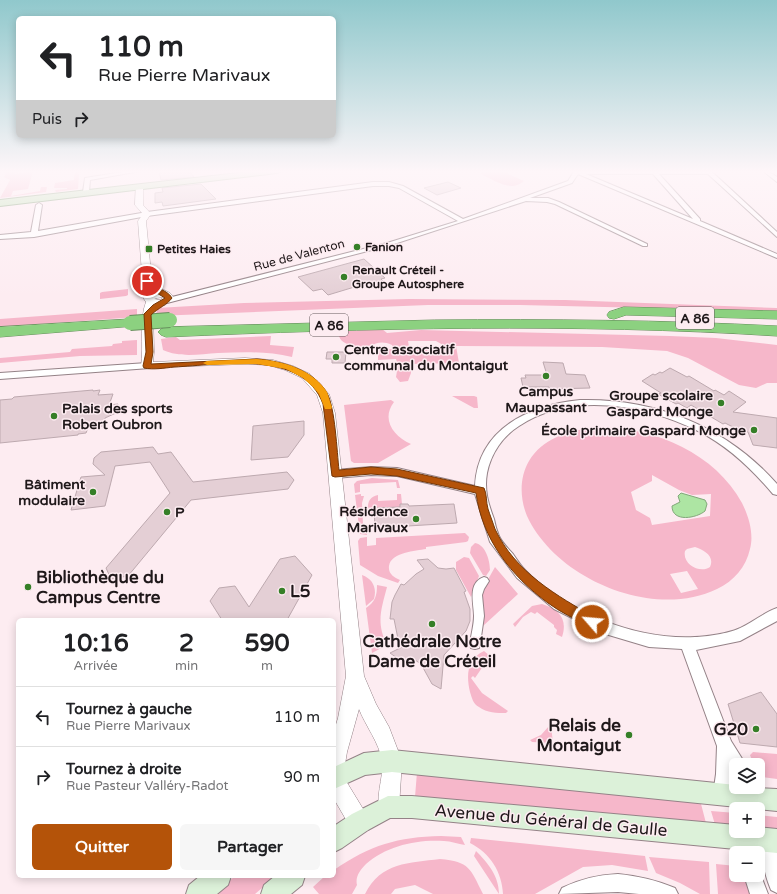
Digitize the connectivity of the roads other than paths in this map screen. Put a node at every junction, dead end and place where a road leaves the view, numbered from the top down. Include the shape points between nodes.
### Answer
1 (39, 213) edge
2 (157, 213) edge
3 (448, 213) edge
4 (487, 213) edge
5 (578, 213) edge
6 (675, 213) edge
7 (691, 213) edge
8 (753, 213) edge
9 (147, 214) junction
10 (463, 221) junction
11 (700, 223) junction
12 (34, 235) junction
13 (777, 235) edge
14 (0, 237) edge
15 (645, 245) dead end
16 (777, 256) edge
17 (160, 299) junction
18 (614, 315) junction
19 (777, 315) edge
20 (777, 322) edge
21 (168, 326) junction
22 (663, 326) junction
23 (129, 329) junction
24 (777, 331) edge
25 (0, 332) edge
26 (777, 341) edge
27 (0, 344) edge
28 (147, 366) junction
29 (0, 376) edge
30 (335, 474) junction
31 (480, 491) junction
32 (777, 491) edge
33 (484, 581) dead end
34 (777, 614) edge
35 (475, 644) dead end
36 (687, 644) junction
37 (355, 676) junction
38 (725, 746) junction
39 (733, 758) edge
40 (392, 761) junction
41 (336, 762) edge
42 (336, 778) edge
43 (336, 782) edge
44 (722, 794) junction
45 (765, 795) edge
46 (388, 807) junction
47 (360, 822) junction
48 (336, 839) edge
49 (774, 841) edge
50 (741, 845) edge
51 (217, 878) edge
52 (291, 878) edge
53 (756, 882) edge
54 (777, 884) edge
55 (198, 894) edge
56 (273, 894) edge
57 (568, 894) edge
58 (668, 894) edge
59 (759, 894) edge

1 - 12 street
2 - 9 street
3 - 10 street
4 - 10 street, Rue de Valenton
5 - 15 street
6 - 11 street
7 - 11 street
8 - 13 street
9 - 12 street
9 - 17 street via 142,221 147,281
10 - 17 street, Rue de Valenton via 389,244 199,293
11 - 16 street
12 - 14 street
17 - 28 street via 148,314
18 - 19 highway via 624,311
18 - 20 highway, A 86
18 - 21 highway, A 86 via 440,312 329,314
21 - 22 highway, A 86
21 - 23 highway, A 86
22 - 24 highway, A 86
22 - 26 highway via 690,332
23 - 25 highway, A 86
23 - 27 highway, A 86
28 - 29 street
28 - 30 street via 257,361 289,368 306,376 323,394 327,404
30 - 31 street via 397,472
30 - 37 street
31 - 32 street via 486,459 506,430 526,417 544,410 571,404 600,402 654,410 704,430 743,456
31 - 36 street via 485,516 499,545 518,570 544,594 577,615 614,631 647,640
33 - 35 street via 477,594 479,616
34 - 36 street via 740,636
36 - 38 street
37 - 40 street
37 - 41 street via 348,718
38 - 39 street
38 - 44 street
40 - 42 main road via 364,764
40 - 44 main road
40 - 46 street
43 - 47 street
44 - 45 main road
46 - 47 main road, Avenue du Général de Gaulle
46 - 50 main road, Avenue du Général de Gaulle via 412,807
47 - 48 main road, Avenue du Général de Gaulle
49 - 50 main road, Avenue du Général de Gaulle
49 - 54 street via 771,864
51 - 55 main road
52 - 56 main road
53 - 59 street
57 - 58 street via 595,885 618,883 642,886

